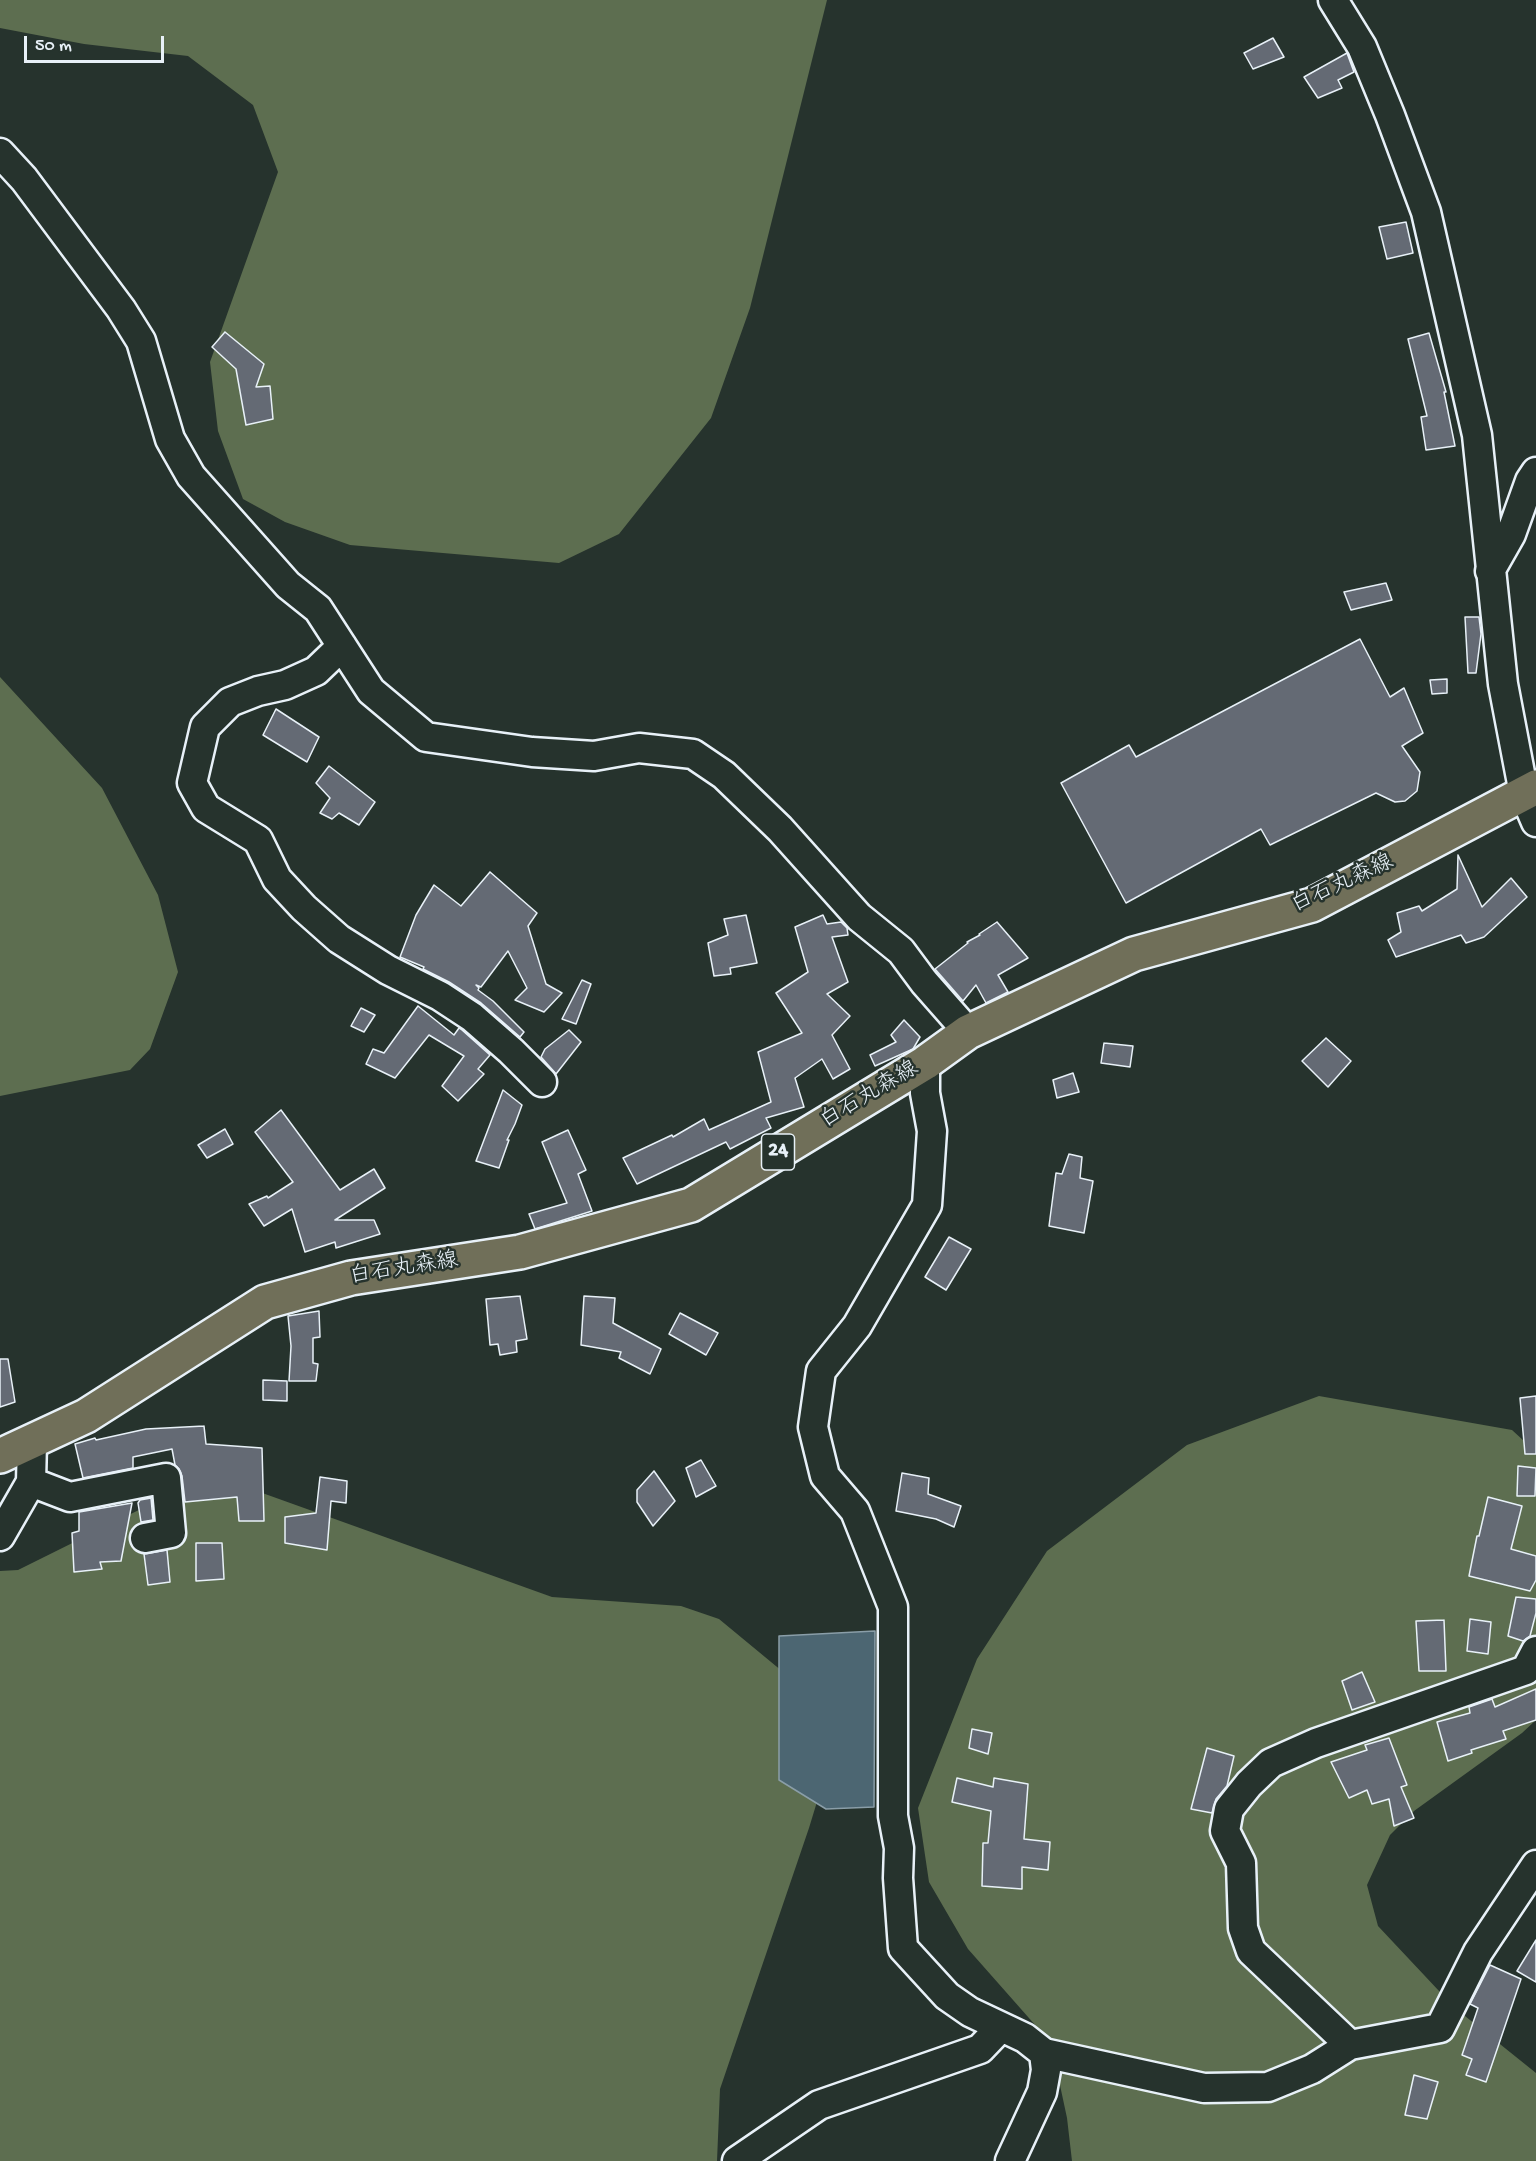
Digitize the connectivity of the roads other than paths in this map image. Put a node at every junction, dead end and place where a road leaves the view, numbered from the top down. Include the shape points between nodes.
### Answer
1 (1333, 0) edge
2 (0, 153) edge
3 (1536, 472) edge
4 (1490, 571) junction
5 (342, 646) junction
6 (1532, 801) edge
7 (968, 1032) junction
8 (925, 1063) junction
9 (542, 1082) dead end
10 (32, 1441) junction
11 (0, 1456) edge
12 (31, 1482) junction
13 (0, 1536) edge
14 (145, 1538) dead end
15 (1536, 1651) edge
16 (1536, 1865) edge
17 (1001, 2027) junction
18 (1350, 2045) junction
19 (1044, 2053) junction
20 (737, 2161) edge
21 (1010, 2161) edge

1 - 4 street via 1362,47 1426,212 1477,435
2 - 5 street via 24,179 141,341 170,439 191,476 288,585 318,609
3 - 4 street via 1511,534
4 - 6 street via 1503,684
5 - 7 street via 371,691 426,737 594,756 639,748 693,754 724,775 780,829 859,917 901,951
5 - 9 street via 316,671 230,702 205,727 192,783 206,808 258,840 277,879 339,939 472,1017
6 - 7 main road, 白石丸森線 / 24 via 1312,904 1134,954
7 - 8 main road, 白石丸森線 / 24
8 - 10 main road, 白石丸森線 / 24 via 690,1205 519,1252 351,1278 265,1302 86,1416
8 - 17 street via 932,1131 927,1204 857,1326 821,1371 813,1427 825,1476 855,1511 893,1607 893,1816 899,1848 903,1948 947,1996
10 - 11 main road, 白石丸森線 / 24
10 - 12 street
12 - 13 street
12 - 14 street via 70,1497 166,1478 171,1533
15 - 18 street via 1526,1670 1271,1762 1229,1809 1225,1831 1241,1863 1243,1928 1251,1951
16 - 18 street via 1478,1952 1440,2028
17 - 19 street via 1025,2038
17 - 20 street via 980,2049 819,2105
18 - 19 street via 1312,2069 1268,2087 1204,2088
19 - 21 street via 1042,2092

